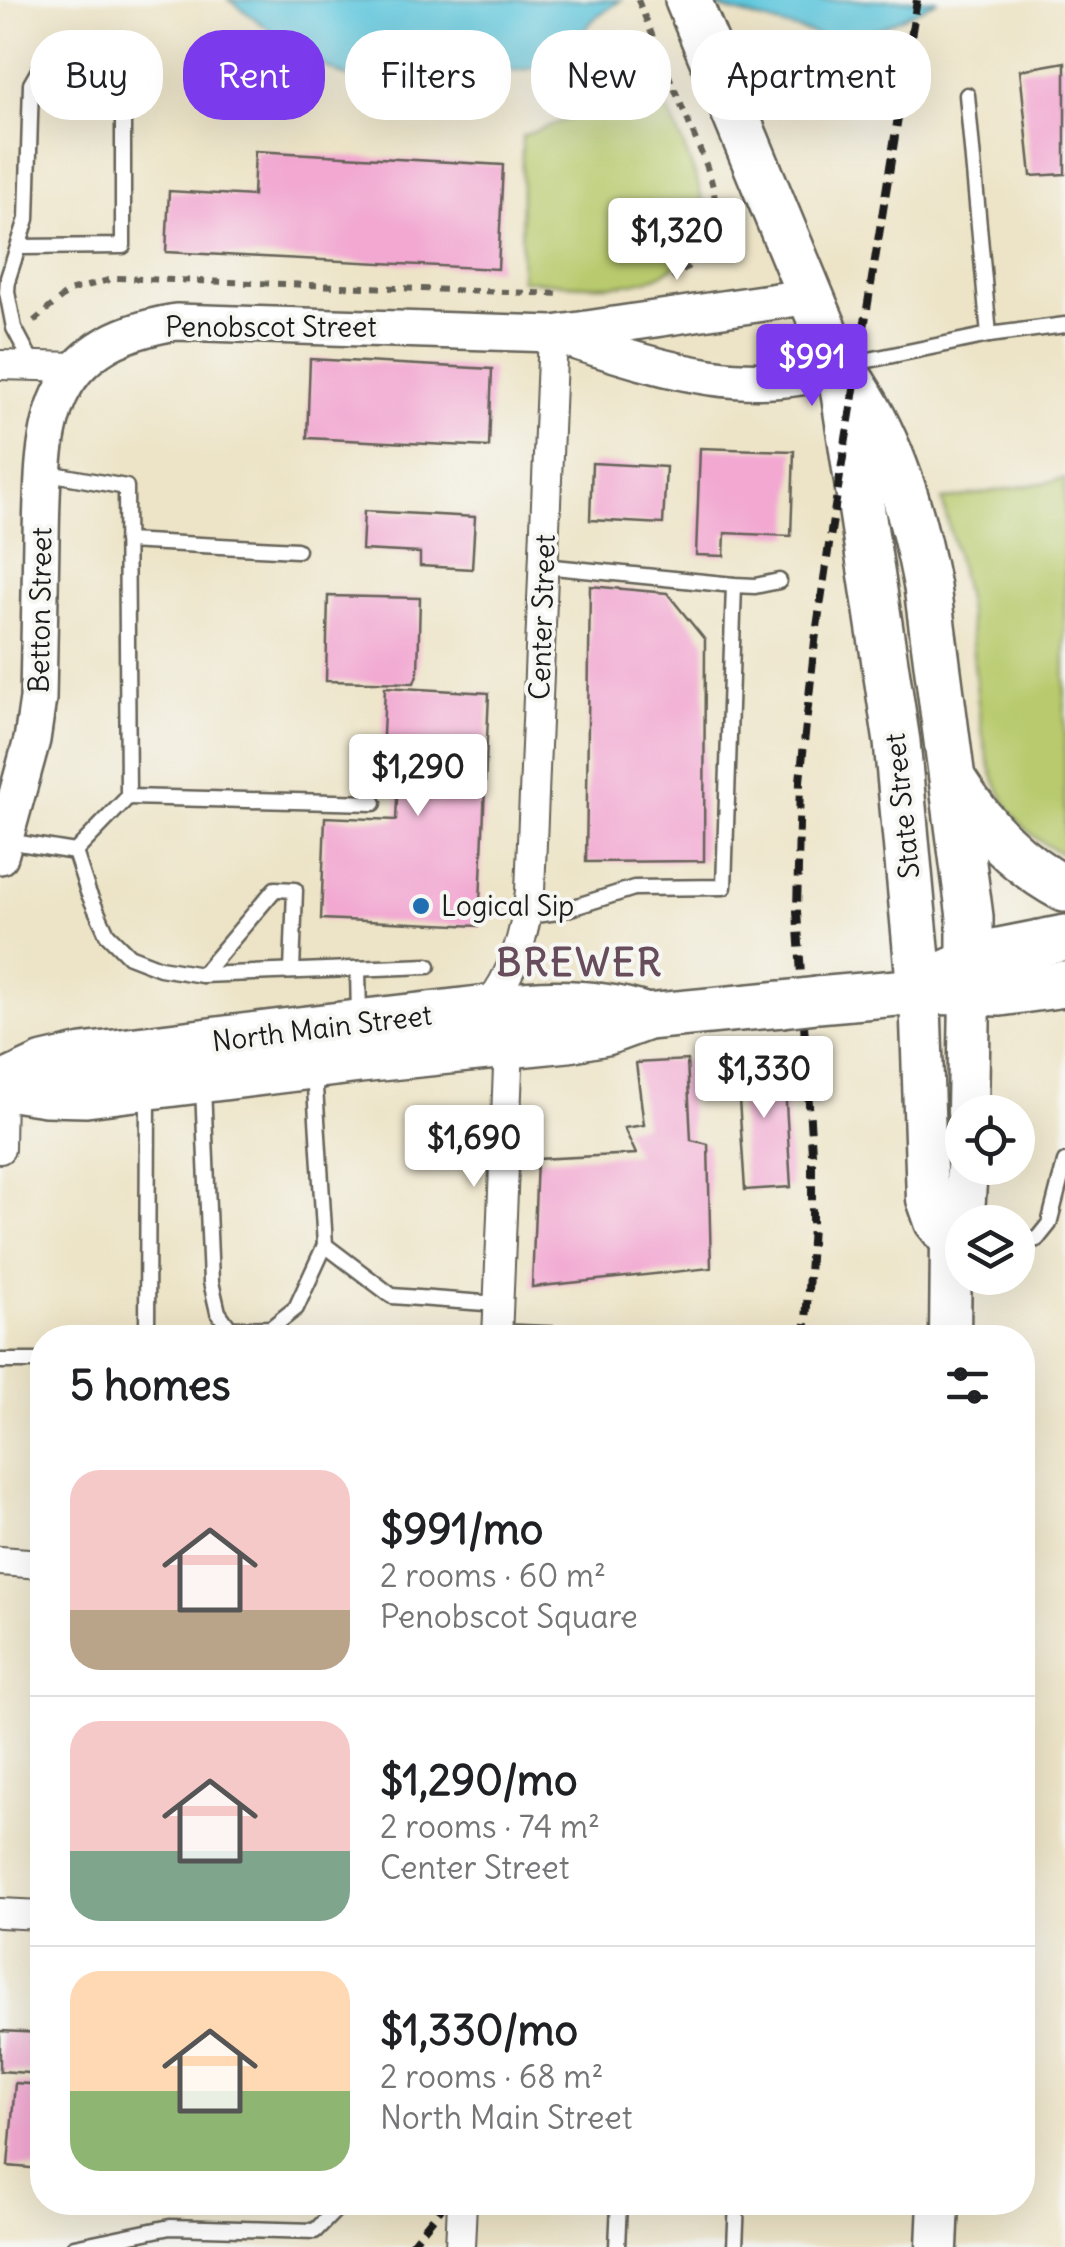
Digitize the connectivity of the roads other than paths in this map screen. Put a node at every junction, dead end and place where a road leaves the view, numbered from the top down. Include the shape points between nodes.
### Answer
1 (688, 0) edge
2 (967, 95) dead end
3 (20, 247) junction
4 (811, 296) junction
5 (1065, 325) edge
6 (553, 334) junction
7 (990, 335) junction
8 (33, 364) junction
9 (0, 366) edge
10 (840, 366) junction
11 (77, 367) junction
12 (42, 472) junction
13 (126, 541) junction
14 (297, 550) dead end
15 (544, 566) junction
16 (779, 581) dead end
17 (734, 585) junction
18 (954, 782) junction
19 (128, 797) junction
20 (374, 804) dead end
21 (2, 848) edge
22 (76, 852) junction
23 (1065, 889) edge
24 (527, 916) junction
25 (1065, 938) edge
26 (428, 966) dead end
27 (358, 969) junction
28 (292, 971) junction
29 (202, 976) junction
30 (970, 978) junction
31 (1065, 984) edge
32 (920, 990) junction
33 (497, 1027) junction
34 (360, 1041) junction
35 (314, 1066) junction
36 (0, 1076) edge
37 (203, 1080) junction
38 (0, 1086) edge
39 (148, 1087) junction
40 (968, 1095) edge
41 (0, 1149) edge
42 (1065, 1162) edge
43 (945, 1231) edge
44 (1035, 1238) edge
45 (325, 1245) junction
46 (953, 1295) edge
47 (498, 1304) junction
48 (147, 1325) edge
49 (227, 1325) edge
50 (275, 1325) edge
51 (497, 1325) edge
52 (951, 1325) edge
53 (0, 1361) edge
54 (30, 1361) edge
55 (0, 1561) edge
56 (30, 1563) edge
57 (0, 1913) edge
58 (30, 1914) edge
59 (330, 2215) edge
60 (461, 2215) edge
61 (618, 2215) edge
62 (736, 2215) edge
63 (938, 2215) edge
64 (74, 2247) edge
65 (460, 2247) edge
66 (617, 2247) edge
67 (735, 2247) edge
68 (937, 2247) edge

1 - 4 main road, State Street
2 - 7 lane
3 - 3 lane via 123,246 123,61 53,57 35,72
3 - 8 lane via 7,292 14,328
4 - 6 street
4 - 10 main road, State Street
5 - 7 lane
6 - 10 street via 674,371 732,380 788,381
6 - 11 street, Penobscot Street via 176,322 128,333
6 - 15 street, Center Street
7 - 10 lane
8 - 9 street
8 - 11 street
10 - 18 main road, State Street via 883,434 907,498 928,587
10 - 32 main road, State Street via 897,742
11 - 12 street, Betton Street via 57,399
12 - 13 lane via 126,487
12 - 21 street, Betton Street via 38,699
13 - 14 lane
13 - 19 lane
15 - 17 lane
15 - 24 street, Center Street
16 - 17 lane
17 - 24 lane via 724,887 634,888
18 - 23 main road via 1010,854
18 - 30 main road, State Street
19 - 20 lane
19 - 22 lane
21 - 22 lane
22 - 29 lane via 116,947 160,968
24 - 33 street, Center Street
25 - 30 main road, North Main Street via 1020,945
26 - 27 lane
27 - 28 lane
27 - 34 lane
28 - 29 lane
28 - 29 lane via 294,890 275,889
30 - 31 main road, North Main Street
30 - 32 main road, North Main Street
30 - 40 main road, State Street
32 - 33 main road, North Main Street via 647,1017 586,1036
32 - 43 main road, State Street via 928,1199
33 - 34 main road, North Main Street
33 - 47 street, Center Street
34 - 35 main road, North Main Street
34 - 38 main road, North Main Street via 83,1057
35 - 37 main road, North Main Street
35 - 45 lane
36 - 38 street
37 - 39 main road, North Main Street
37 - 49 lane via 211,1282
38 - 39 main road, North Main Street via 66,1094
38 - 41 street
39 - 48 lane
42 - 44 lane via 1049,1224
45 - 47 lane via 392,1296
45 - 50 lane via 296,1308
46 - 52 main road, State Street
47 - 51 street, Center Street
53 - 54 lane
55 - 56 street
57 - 58 street
59 - 64 lane via 316,2230 170,2227
60 - 65 street
61 - 66 lane
62 - 67 lane
63 - 68 main road

